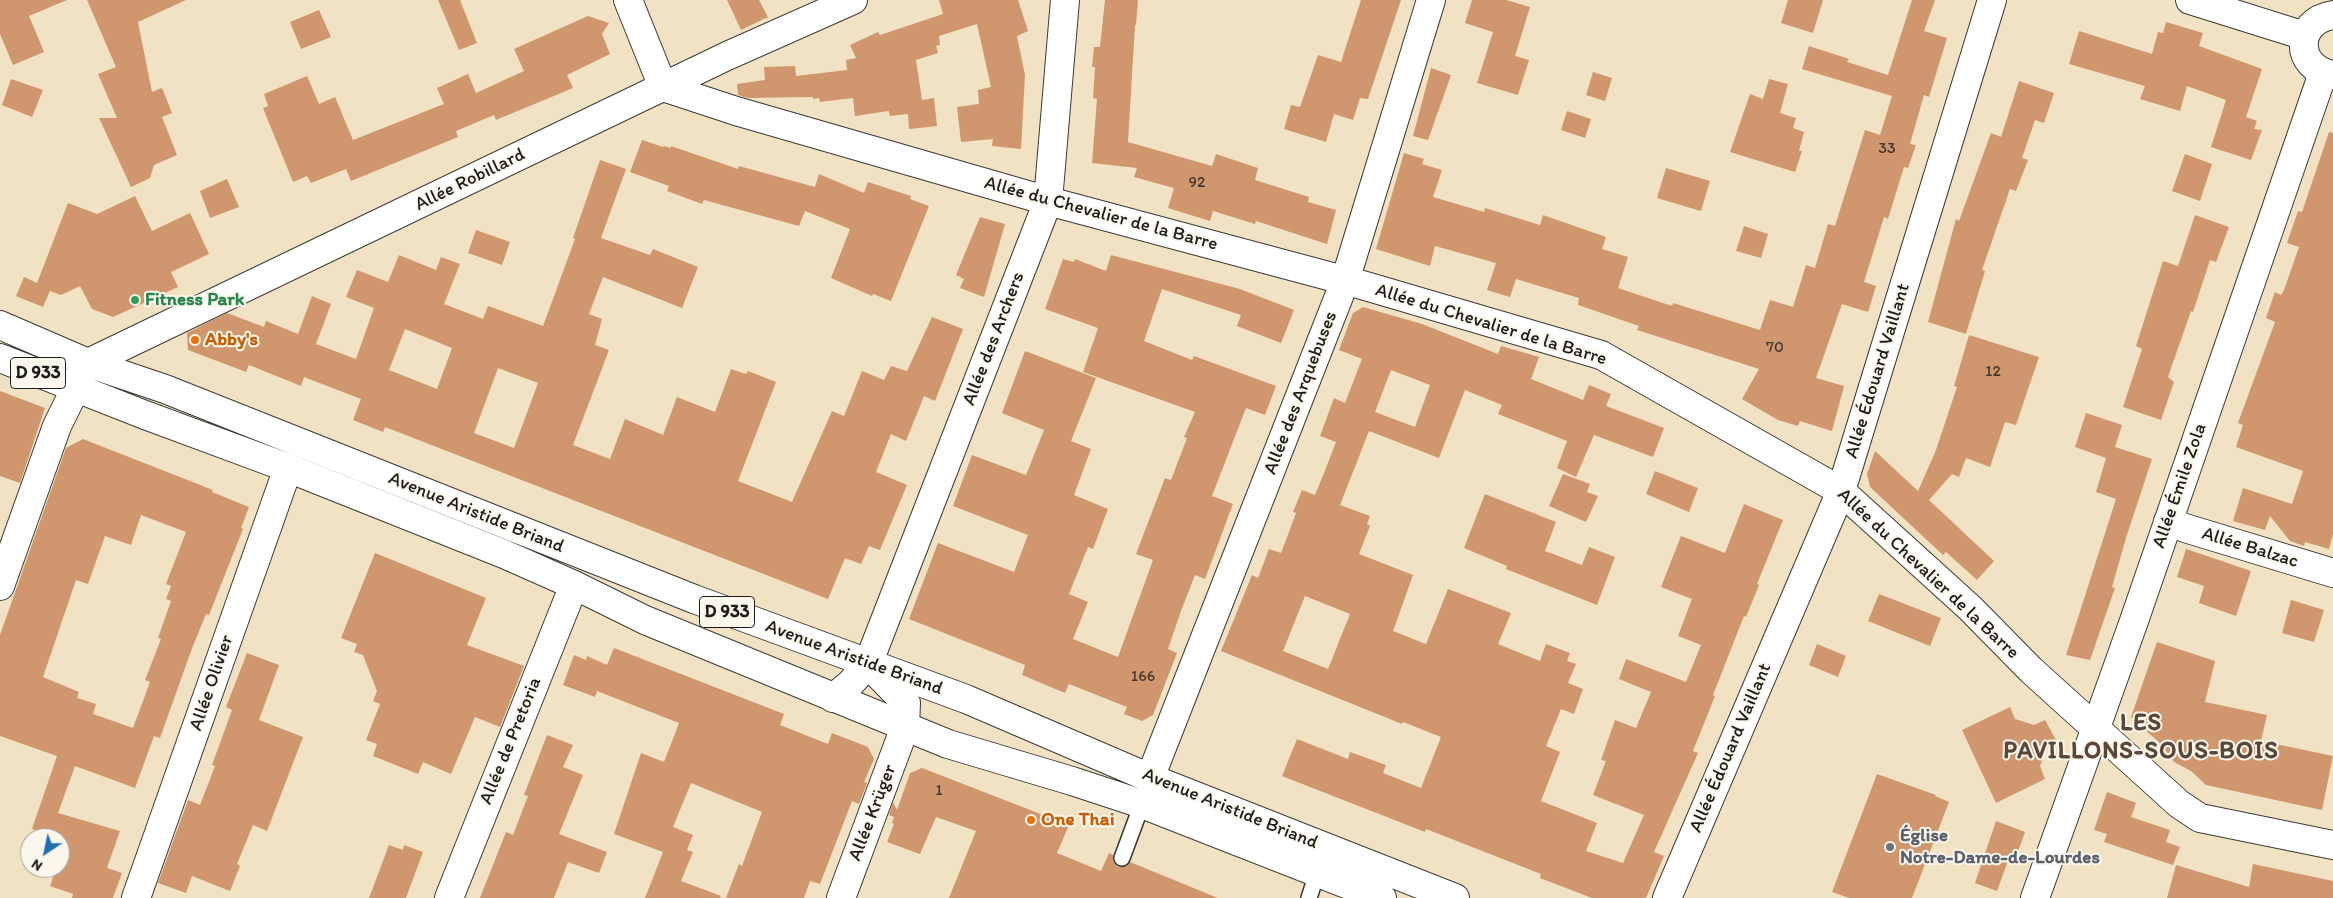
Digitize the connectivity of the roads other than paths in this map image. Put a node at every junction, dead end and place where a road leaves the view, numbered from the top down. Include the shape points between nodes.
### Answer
1 (628, 0) edge
2 (853, 0) edge
3 (1064, 0) edge
4 (1432, 0) edge
5 (1992, 0) edge
6 (2190, 0) edge
7 (2333, 15) edge
8 (2305, 36) junction
9 (2328, 74) edge
10 (663, 87) junction
11 (1048, 200) junction
12 (1345, 281) junction
13 (0, 325) edge
14 (0, 358) edge
15 (88, 363) junction
16 (76, 388) junction
17 (288, 468) junction
18 (1841, 491) junction
19 (2168, 521) junction
20 (2333, 573) edge
21 (574, 585) junction
22 (0, 586) edge
23 (868, 664) junction
24 (833, 698) junction
25 (2096, 727) junction
26 (905, 728) junction
27 (1150, 778) junction
28 (1142, 804) junction
29 (2333, 845) edge
30 (1122, 858) dead end
31 (1317, 872) junction
32 (136, 898) edge
33 (449, 898) edge
34 (841, 898) edge
35 (1309, 898) edge
36 (1382, 898) edge
37 (1455, 898) edge
38 (1667, 898) edge
39 (2035, 898) edge

1 - 10 street
2 - 10 street, Allée Robillard
3 - 11 street, Allée des Archers
4 - 12 street, Allée des Arquebuses
5 - 18 street, Allée Édouard Vaillant
6 - 8 street
7 - 8 street via 2316,21
8 - 9 street via 2305,54 2309,62
9 - 19 street, Allée Émile Zola
10 - 11 street, Allée du Chevalier de la Barre
10 - 15 street, Allée Robillard
11 - 12 street, Allée du Chevalier de la Barre
11 - 23 street, Allée des Archers
12 - 18 street, Allée du Chevalier de la Barre via 1601,355
12 - 27 street, Allée des Arquebuses
13 - 15 street, Avenue Aristide Briand / D 933
14 - 16 street, Avenue Aristide Briand / D 933
15 - 16 street
15 - 23 street, Avenue Aristide Briand / D 933 via 165,389 676,592
16 - 17 street, Avenue Aristide Briand / D 933
16 - 22 street via 57,426
17 - 21 street, Avenue Aristide Briand / D 933
17 - 32 street, Allée Olivier
18 - 25 street, Allée du Chevalier de la Barre
18 - 38 street, Allée Édouard Vaillant
19 - 20 street, Allée Balzac
19 - 25 street, Allée Émile Zola
21 - 24 street, Avenue Aristide Briand / D 933 via 645,620
21 - 33 street, Allée de Pretoria
23 - 24 street
23 - 26 street, Allée Krüger via 906,704
23 - 27 street, Avenue Aristide Briand / D 933 via 966,699
24 - 26 street, Avenue Aristide Briand / D 933
25 - 29 street, Allée du Chevalier de la Barre via 2179,804 2200,818
25 - 39 street, Allée Émile Zola
26 - 28 street, Avenue Aristide Briand / D 933
26 - 34 street, Allée Krüger
27 - 37 street, Avenue Aristide Briand / D 933
28 - 30 lane
28 - 31 street, Avenue Aristide Briand / D 933
31 - 35 lane
31 - 36 street, Avenue Aristide Briand / D 933

